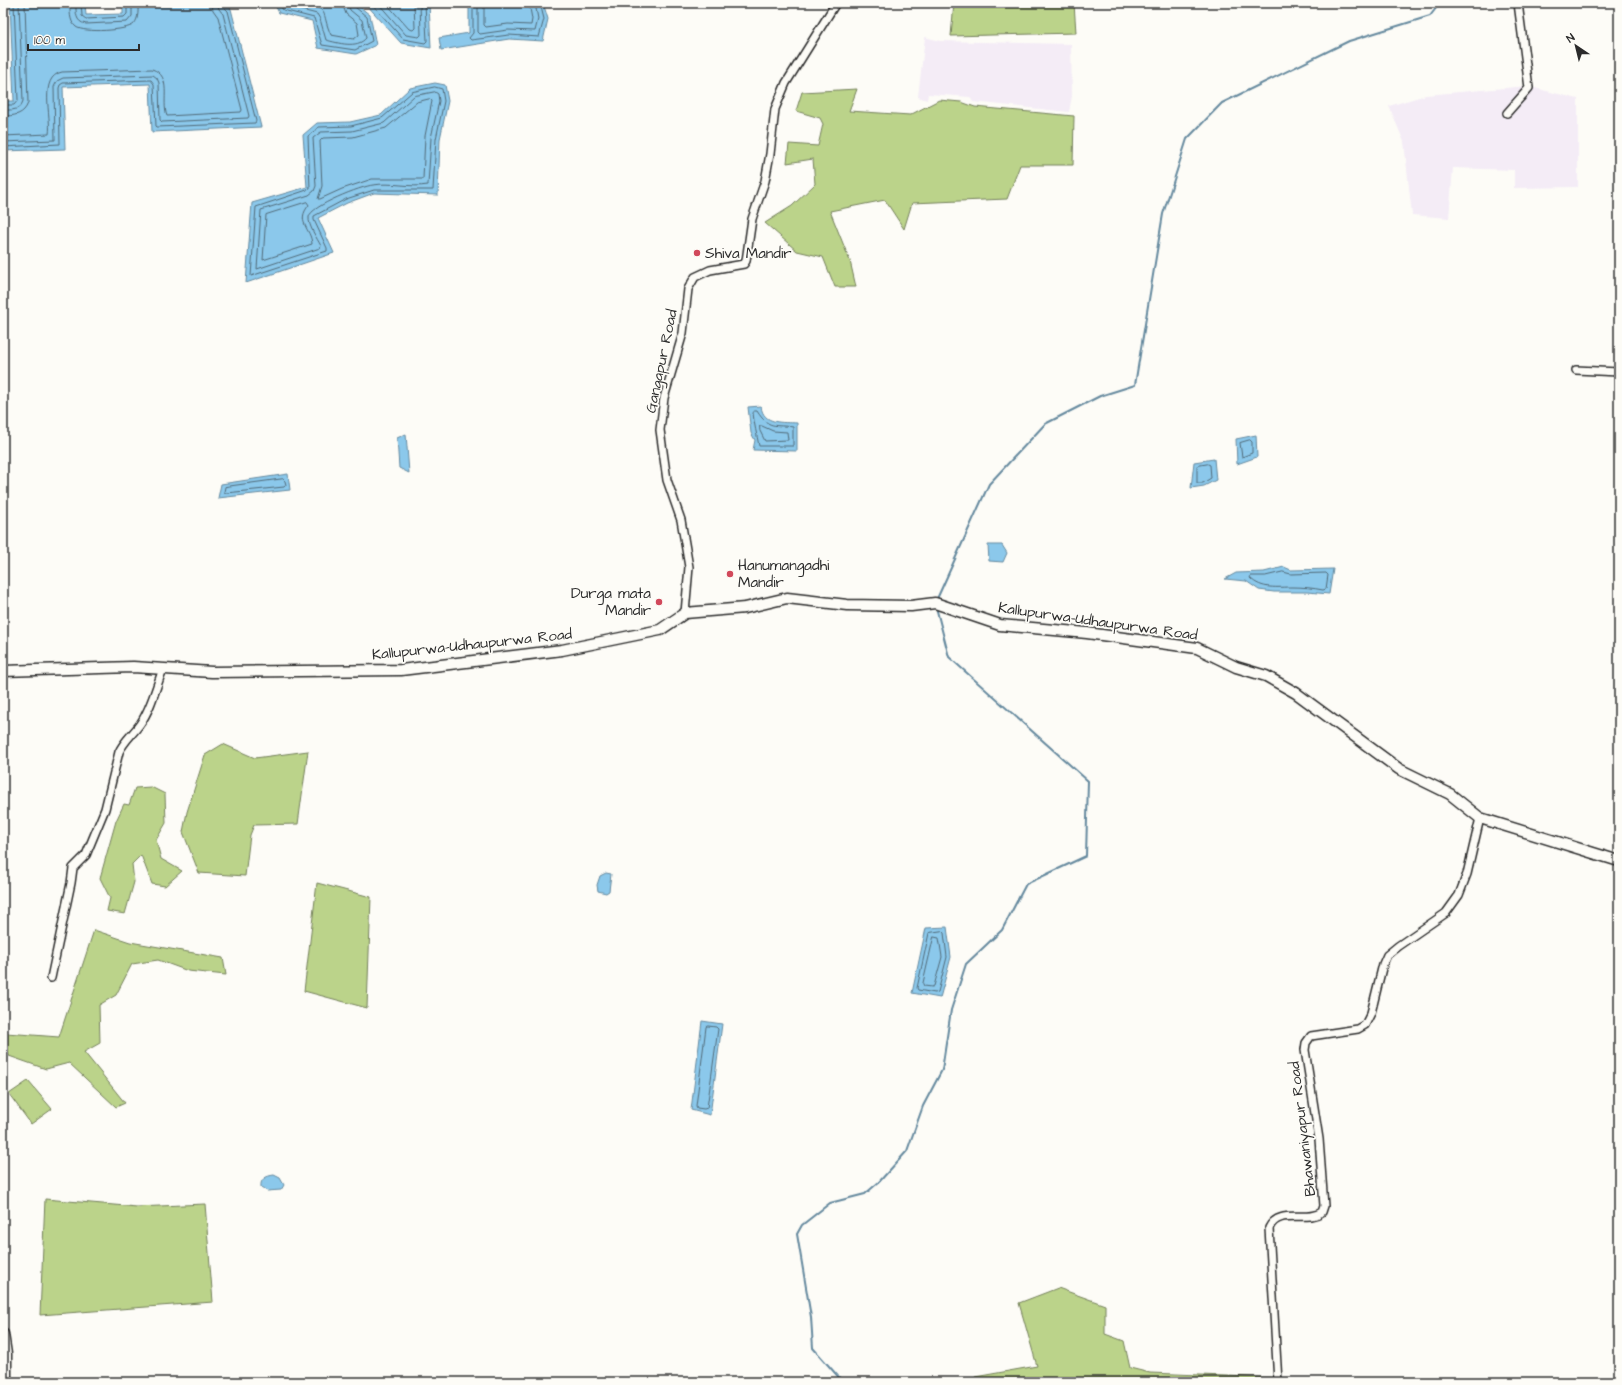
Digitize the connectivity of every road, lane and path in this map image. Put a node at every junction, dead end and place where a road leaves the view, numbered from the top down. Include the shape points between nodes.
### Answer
1 (836, 3) edge
2 (1518, 3) edge
3 (1507, 113) dead end
4 (1576, 370) dead end
5 (1619, 372) edge
6 (685, 612) junction
7 (163, 669) junction
8 (3, 671) edge
9 (1480, 818) junction
10 (1619, 861) edge
11 (51, 978) dead end
12 (3, 1334) edge
13 (6, 1382) edge
14 (1278, 1382) edge

1 - 6 street, Gangapur Road via 786,83 774,110 770,154 752,219 746,261 744,264 710,270 695,277 688,289 683,333 664,398 660,430 667,480 681,520 689,567
2 - 3 street via 1529,88
4 - 5 street
6 - 7 street, Kallupurwa-Udhaupurwa Road via 660,630 570,649 401,670 212,672
6 - 9 street, Kallupurwa-Udhaupurwa Road via 745,608 787,598 847,605 911,606 935,603 1000,625 1087,633 1197,648 1236,667 1266,676 1296,693 1399,769 1450,794
7 - 8 street, Kallupurwa-Udhaupurwa Road
7 - 11 street via 140,724 122,744 105,809 86,855 72,868
9 - 10 street, Kallupurwa-Udhaupurwa Road
9 - 14 street, Bhawaniyapur Road via 1460,895 1446,913 1387,955 1371,1013 1365,1025 1358,1029 1311,1036 1306,1043 1319,1139 1324,1206 1322,1212 1316,1216 1278,1217 1272,1221 1269,1228
12 - 13 street

